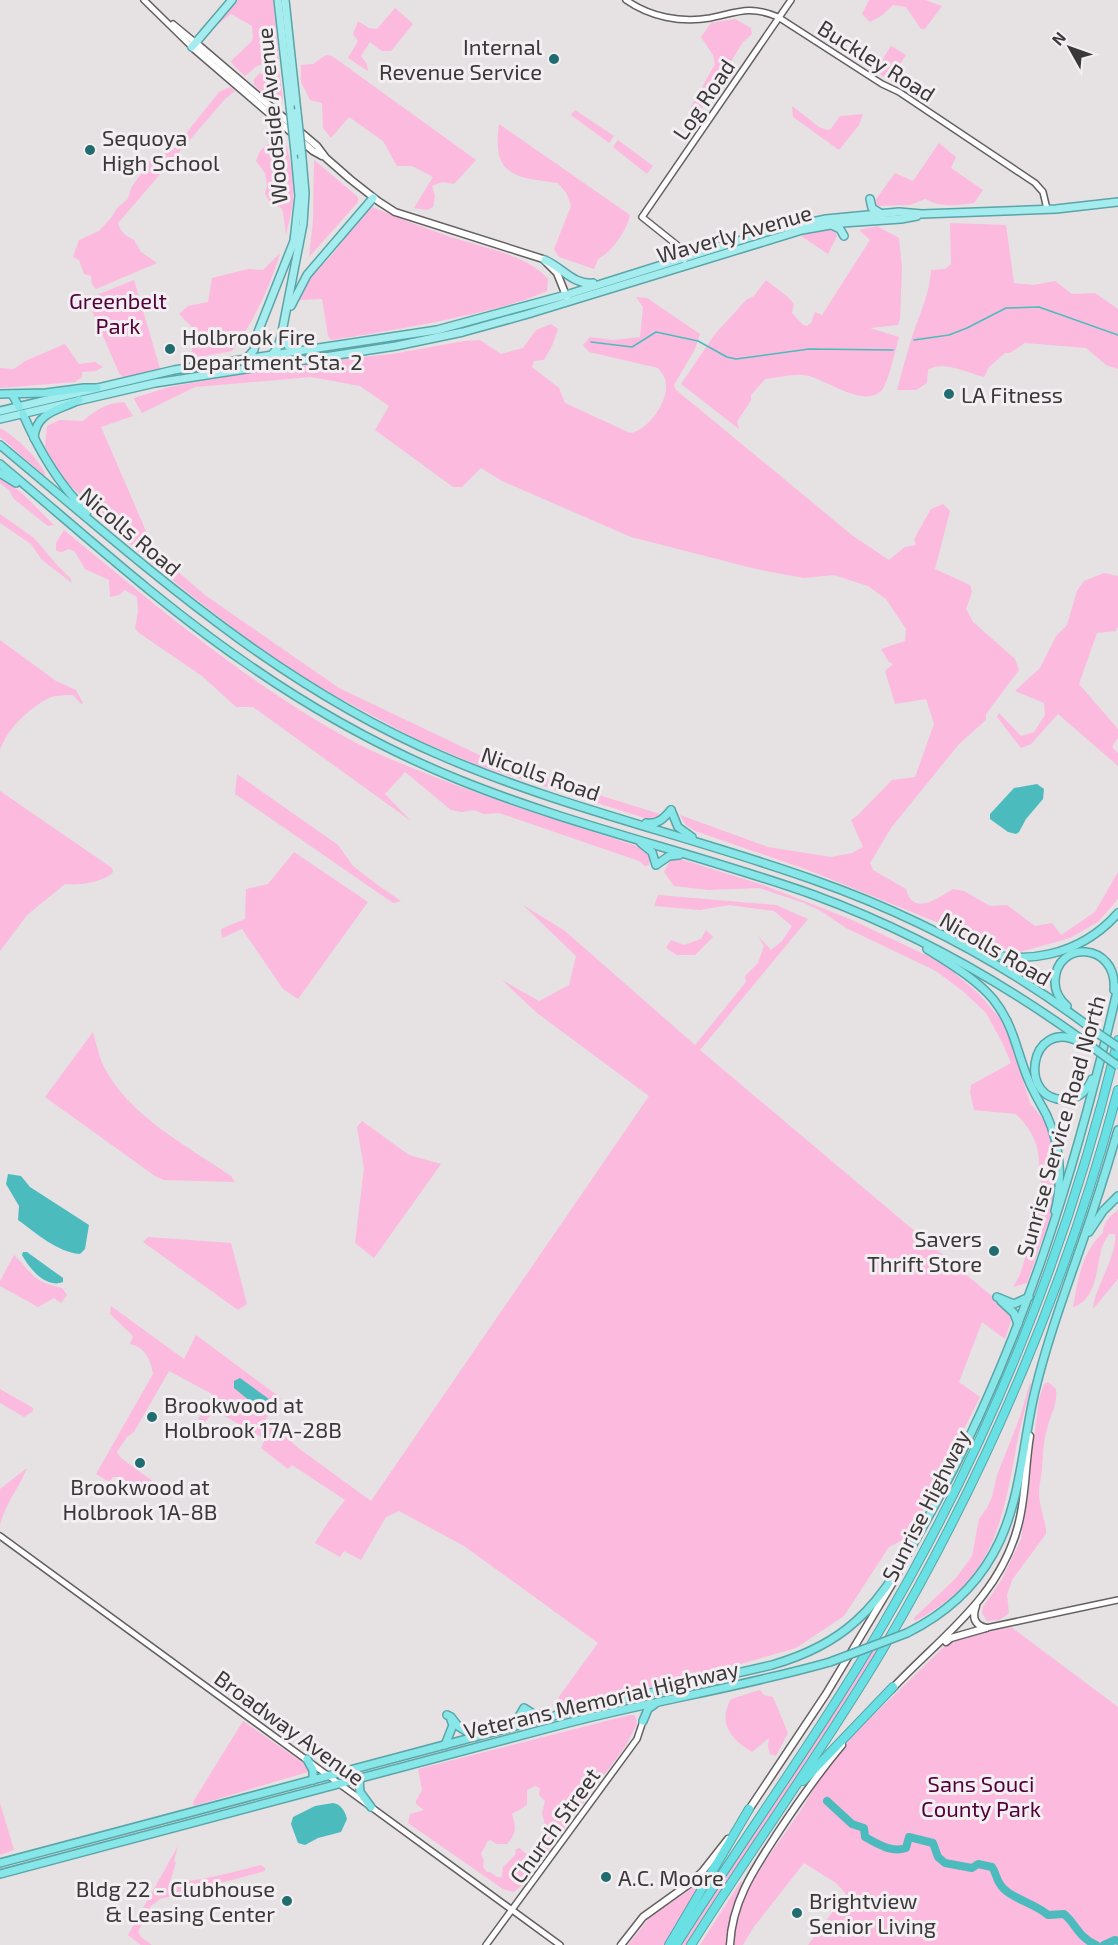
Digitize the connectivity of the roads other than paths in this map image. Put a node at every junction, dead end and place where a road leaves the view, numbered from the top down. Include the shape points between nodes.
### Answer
1 (144, 0) edge
2 (232, 0) edge
3 (278, 0) edge
4 (285, 0) edge
5 (626, 0) edge
6 (791, 0) edge
7 (778, 17) junction
8 (194, 45) junction
9 (288, 57) junction
10 (289, 67) junction
11 (373, 198) junction
12 (870, 199) dead end
13 (1118, 202) edge
14 (1047, 209) junction
15 (880, 213) junction
16 (922, 214) junction
17 (830, 225) junction
18 (844, 237) dead end
19 (545, 260) junction
20 (684, 262) junction
21 (611, 280) junction
22 (567, 298) junction
23 (284, 323) junction
24 (282, 334) junction
25 (303, 351) junction
26 (272, 356) junction
27 (244, 360) junction
28 (254, 368) junction
29 (97, 388) junction
30 (0, 394) edge
31 (12, 394) junction
32 (79, 400) junction
33 (21, 410) junction
34 (0, 411) edge
35 (0, 419) edge
36 (34, 438) junction
37 (0, 445) edge
38 (0, 464) edge
39 (0, 473) edge
40 (48, 505) junction
41 (133, 555) junction
42 (623, 819) junction
43 (622, 834) junction
44 (707, 845) junction
45 (696, 857) junction
46 (1118, 913) edge
47 (900, 931) junction
48 (940, 935) junction
49 (1118, 987) edge
50 (1111, 1016) junction
51 (1086, 1024) junction
52 (1118, 1040) edge
53 (1087, 1045) junction
54 (1118, 1047) edge
55 (1105, 1054) junction
56 (1118, 1066) edge
57 (1118, 1090) edge
58 (1118, 1130) edge
59 (1118, 1196) edge
60 (1083, 1242) junction
61 (1038, 1272) junction
62 (1029, 1297) junction
63 (1018, 1324) junction
64 (1041, 1368) junction
65 (0, 1536) edge
66 (918, 1536) junction
67 (1118, 1600) edge
68 (977, 1605) junction
69 (986, 1629) junction
70 (920, 1662) junction
71 (893, 1687) junction
72 (658, 1701) junction
73 (637, 1706) junction
74 (576, 1710) junction
75 (643, 1721) junction
76 (479, 1736) junction
77 (445, 1745) junction
78 (307, 1759) junction
79 (329, 1776) junction
80 (359, 1778) junction
81 (314, 1780) junction
82 (339, 1784) junction
83 (782, 1806) junction
84 (371, 1807) junction
85 (749, 1809) junction
86 (0, 1863) edge
87 (0, 1874) edge
88 (512, 1909) junction
89 (486, 1945) edge
90 (560, 1945) edge
91 (621, 1945) edge
92 (669, 1945) edge
93 (676, 1945) edge
94 (691, 1945) edge
95 (729, 1945) edge

1 - 8 street
2 - 8 main road
3 - 9 main road, Woodside Avenue
4 - 9 main road, Woodside Avenue
5 - 7 street, Buckley Road via 668,18 691,20 750,9
6 - 7 street, Log Road
7 - 14 street, Buckley Road via 1035,183 1043,192
7 - 20 street, Log Road via 642,217 677,245
8 - 11 main road
9 - 10 main road, Woodside Avenue
10 - 23 main road, Woodside Avenue, bridge via 305,193
10 - 27 main road, Woodside Avenue, bridge via 299,196 294,241 254,350
11 - 19 main road via 402,215
11 - 23 main road via 307,275
12 - 15 main road via 872,208
13 - 14 main road, Waverly Avenue
14 - 16 main road, Waverly Avenue
15 - 16 main road, Waverly Avenue
15 - 20 main road, Waverly Avenue via 796,225
16 - 17 main road, Waverly Avenue
17 - 18 main road
17 - 20 main road, Waverly Avenue
19 - 21 main road via 581,282
19 - 22 main road via 557,273
20 - 21 main road, Waverly Avenue
20 - 22 main road, Waverly Avenue
21 - 22 main road, Waverly Avenue
22 - 25 main road via 437,330
22 - 28 main road via 441,337
23 - 24 main road, Woodside Avenue
24 - 25 main road via 288,346
24 - 26 main road, Woodside Avenue
25 - 26 main road
26 - 27 main road
26 - 28 main road
27 - 29 main road via 174,370
28 - 32 main road via 155,383
29 - 31 highway
29 - 33 main road
30 - 31 highway
31 - 33 highway
32 - 33 main road
32 - 36 highway via 44,415
33 - 34 main road
33 - 35 main road
33 - 36 highway
36 - 41 highway via 69,493
37 - 41 highway, Nicolls Road
38 - 40 highway, Nicolls Road
39 - 40 highway
40 - 43 highway, Nicolls Road via 211,638 320,711 456,778
41 - 42 highway, Nicolls Road via 247,646 358,715 469,767
42 - 44 highway, Nicolls Road
42 - 44 highway via 654,824 671,810 680,829
43 - 45 highway, Nicolls Road
43 - 45 highway via 649,848 656,865 671,855
44 - 48 highway, Nicolls Road via 836,888
45 - 47 highway, Nicolls Road via 816,896
46 - 48 highway via 1076,946 1031,957 988,953
47 - 53 highway, Nicolls Road via 993,980
47 - 61 highway via 971,978 997,1004 1010,1026 1028,1079 1050,1124 1059,1165 1058,1191
48 - 51 highway, Nicolls Road via 1010,974
49 - 50 highway, Sunrise Service Road North
50 - 51 highway via 1116,983 1112,966 1098,954 1075,953 1059,967 1055,988 1060,1000
50 - 55 highway, Sunrise Service Road North
51 - 54 highway, Nicolls Road, bridge
52 - 93 highway, Sunrise Highway via 1093,1136 1056,1250 965,1470 865,1655
53 - 55 highway, bridge
53 - 55 highway via 1061,1037 1042,1047 1034,1067 1042,1089 1063,1099 1080,1095
55 - 56 highway, bridge
55 - 61 highway, Sunrise Service Road North
57 - 83 highway, Sunrise Highway via 1059,1277 988,1450 891,1635
58 - 60 highway
59 - 60 highway
60 - 64 highway, Veterans Memorial Highway
61 - 62 highway, Sunrise Service Road North
62 - 63 highway, Sunrise Service Road North
62 - 63 highway via 1014,1304 997,1297
63 - 66 highway, Sunrise Service Road North via 960,1455
64 - 68 main road via 1018,1526 1008,1556
64 - 72 highway, Veterans Memorial Highway, bridge via 1011,1511 994,1553 957,1600 907,1633 830,1662
65 - 78 street, Broadway Avenue
66 - 74 highway, Veterans Memorial Highway via 871,1606 819,1648 772,1665
66 - 85 main road, Sunrise Highway via 844,1666
67 - 69 street
68 - 69 main road via 975,1621
68 - 70 main road
69 - 70 main road via 951,1638
70 - 71 main road
71 - 83 highway
71 - 95 main road via 812,1783 751,1874 737,1906
72 - 73 highway, Veterans Memorial Highway
72 - 75 highway via 648,1709
73 - 75 highway
73 - 80 highway, Veterans Memorial Highway
74 - 76 highway, Veterans Memorial Highway
74 - 76 highway via 537,1716 524,1708 516,1721
75 - 88 street, Church Street via 637,1739
76 - 77 highway, Veterans Memorial Highway
76 - 77 highway via 458,1726 447,1715 453,1725
77 - 79 highway, Veterans Memorial Highway
78 - 79 street, Broadway Avenue
78 - 81 highway
79 - 81 highway, Veterans Memorial Highway
79 - 82 street, Broadway Avenue
80 - 82 highway, Veterans Memorial Highway
80 - 84 highway via 360,1790
81 - 86 highway, Veterans Memorial Highway
82 - 84 street, Broadway Avenue
82 - 87 highway, Veterans Memorial Highway
83 - 94 highway, Sunrise Highway
84 - 88 street, Broadway Avenue
85 - 91 main road, Sunrise Highway via 702,1872 643,1917
85 - 92 highway
88 - 89 street, Church Street
88 - 90 street, Broadway Avenue

